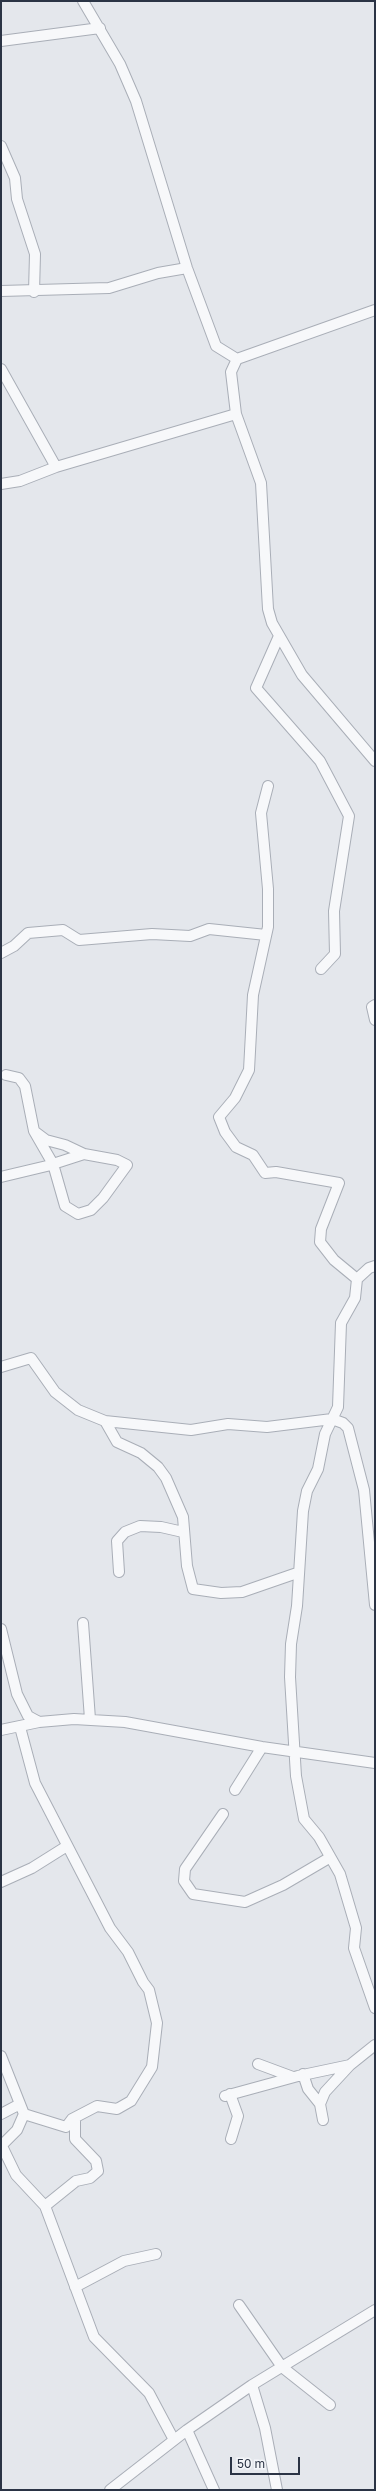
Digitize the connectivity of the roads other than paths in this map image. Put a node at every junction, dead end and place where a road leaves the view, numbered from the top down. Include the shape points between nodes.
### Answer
1 (83, 1) edge
2 (100, 28) junction
3 (1, 41) edge
4 (1, 146) edge
5 (187, 268) junction
6 (1, 291) edge
7 (34, 292) junction
8 (375, 310) edge
9 (237, 359) junction
10 (1, 369) edge
11 (236, 414) junction
12 (56, 468) junction
13 (3, 484) edge
14 (279, 636) junction
15 (375, 761) edge
16 (268, 786) dead end
17 (266, 935) junction
18 (1, 953) edge
19 (321, 969) dead end
20 (375, 1005) edge
21 (375, 1020) edge
22 (6, 1076) dead end
23 (34, 1131) junction
24 (84, 1154) junction
25 (54, 1164) junction
26 (1, 1177) edge
27 (375, 1266) edge
28 (357, 1279) junction
29 (1, 1367) edge
30 (332, 1419) junction
31 (105, 1421) junction
32 (183, 1532) junction
33 (119, 1572) dead end
34 (297, 1573) junction
35 (375, 1605) edge
36 (83, 1623) dead end
37 (1, 1629) edge
38 (90, 1719) junction
39 (39, 1722) junction
40 (20, 1727) junction
41 (1, 1730) edge
42 (262, 1747) junction
43 (296, 1752) junction
44 (375, 1764) edge
45 (235, 1790) dead end
46 (223, 1814) dead end
47 (67, 1846) junction
48 (329, 1858) junction
49 (1, 1882) edge
50 (375, 2008) edge
51 (375, 2045) edge
52 (1, 2056) edge
53 (258, 2064) dead end
54 (350, 2065) junction
55 (303, 2074) junction
56 (5, 2075) edge
57 (293, 2077) junction
58 (20, 2104) junction
59 (320, 2104) junction
60 (1, 2114) edge
61 (24, 2114) junction
62 (75, 2118) junction
63 (323, 2120) dead end
64 (231, 2139) dead end
65 (1, 2145) edge
66 (45, 2206) junction
67 (156, 2254) dead end
68 (75, 2287) junction
69 (239, 2305) dead end
70 (375, 2310) edge
71 (282, 2367) junction
72 (252, 2385) junction
73 (330, 2405) dead end
74 (187, 2430) junction
75 (174, 2440) junction
76 (110, 2490) edge
77 (214, 2490) edge
78 (277, 2490) edge

1 - 2 street
2 - 3 street
2 - 5 street via 120,64 136,101
4 - 7 street via 15,178 17,199 35,254
5 - 7 street via 158,273 110,288
5 - 9 street via 216,346
6 - 7 street
8 - 9 street
9 - 11 street via 230,372
10 - 12 street
11 - 12 street
11 - 14 street via 261,483 268,609
12 - 13 street via 20,481
14 - 15 street via 302,675
14 - 19 street via 256,688 320,761 349,816 334,911 335,954
16 - 17 street via 261,814 268,889
17 - 18 street via 208,930 190,936 152,934 79,940 63,930 28,933 14,946
17 - 28 street via 253,996 249,1070 235,1098 219,1117 225,1132 236,1147 253,1155 265,1173 276,1172 339,1183 320,1229 320,1242 334,1260
20 - 21 street via 372,1007
22 - 23 street via 19,1078 25,1086
23 - 24 street via 46,1140
23 - 25 street
24 - 25 street
24 - 25 street via 117,1160 127,1165 91,1210 78,1214 64,1206
25 - 26 street
27 - 28 street
28 - 30 street via 355,1298 341,1323 338,1407
29 - 31 street via 31,1358 55,1392 78,1410
30 - 31 street via 267,1427 228,1424 191,1430
30 - 34 street via 325,1434 315,1479 307,1491
30 - 35 street via 348,1428 361,1472
31 - 32 street via 117,1442 141,1453 163,1472 183,1517
32 - 33 street via 140,1526 125,1532 117,1541
32 - 34 street via 193,1589 221,1593 242,1592
34 - 43 street via 297,1606 291,1644 290,1677 290,1708
36 - 38 street
37 - 39 street via 17,1694 28,1716
38 - 39 street
38 - 42 street via 125,1722
39 - 40 street
40 - 41 street
40 - 47 street via 35,1783
42 - 43 street
42 - 45 street
43 - 44 street
43 - 48 street via 296,1776 304,1819 319,1837
46 - 48 street via 185,1869 184,1881 193,1894 245,1902 283,1885
47 - 49 street via 32,1868
47 - 62 street via 110,1928 128,1952 142,1982 149,1990 157,2023 152,2067 131,2101 117,2109 97,2106
48 - 50 street via 340,1874 344,1886 356,1928 354,1948
51 - 54 street
52 - 56 street
53 - 57 street
54 - 55 street
54 - 59 street via 325,2092
55 - 57 street
55 - 59 street via 308,2089
56 - 58 street
57 - 64 street via 228,2095 238,2116
58 - 60 street
58 - 61 street
59 - 63 street
61 - 62 street via 66,2127
61 - 65 street via 17,2130
62 - 66 street via 75,2138 96,2161 98,2171 90,2178 76,2181
65 - 66 street via 16,2175
66 - 68 street
67 - 68 street via 124,2261
68 - 75 street via 94,2337 149,2393
69 - 71 street
70 - 71 street
71 - 72 street
71 - 73 street
72 - 74 street
72 - 78 street via 265,2428
74 - 75 street
74 - 77 street
75 - 76 street

